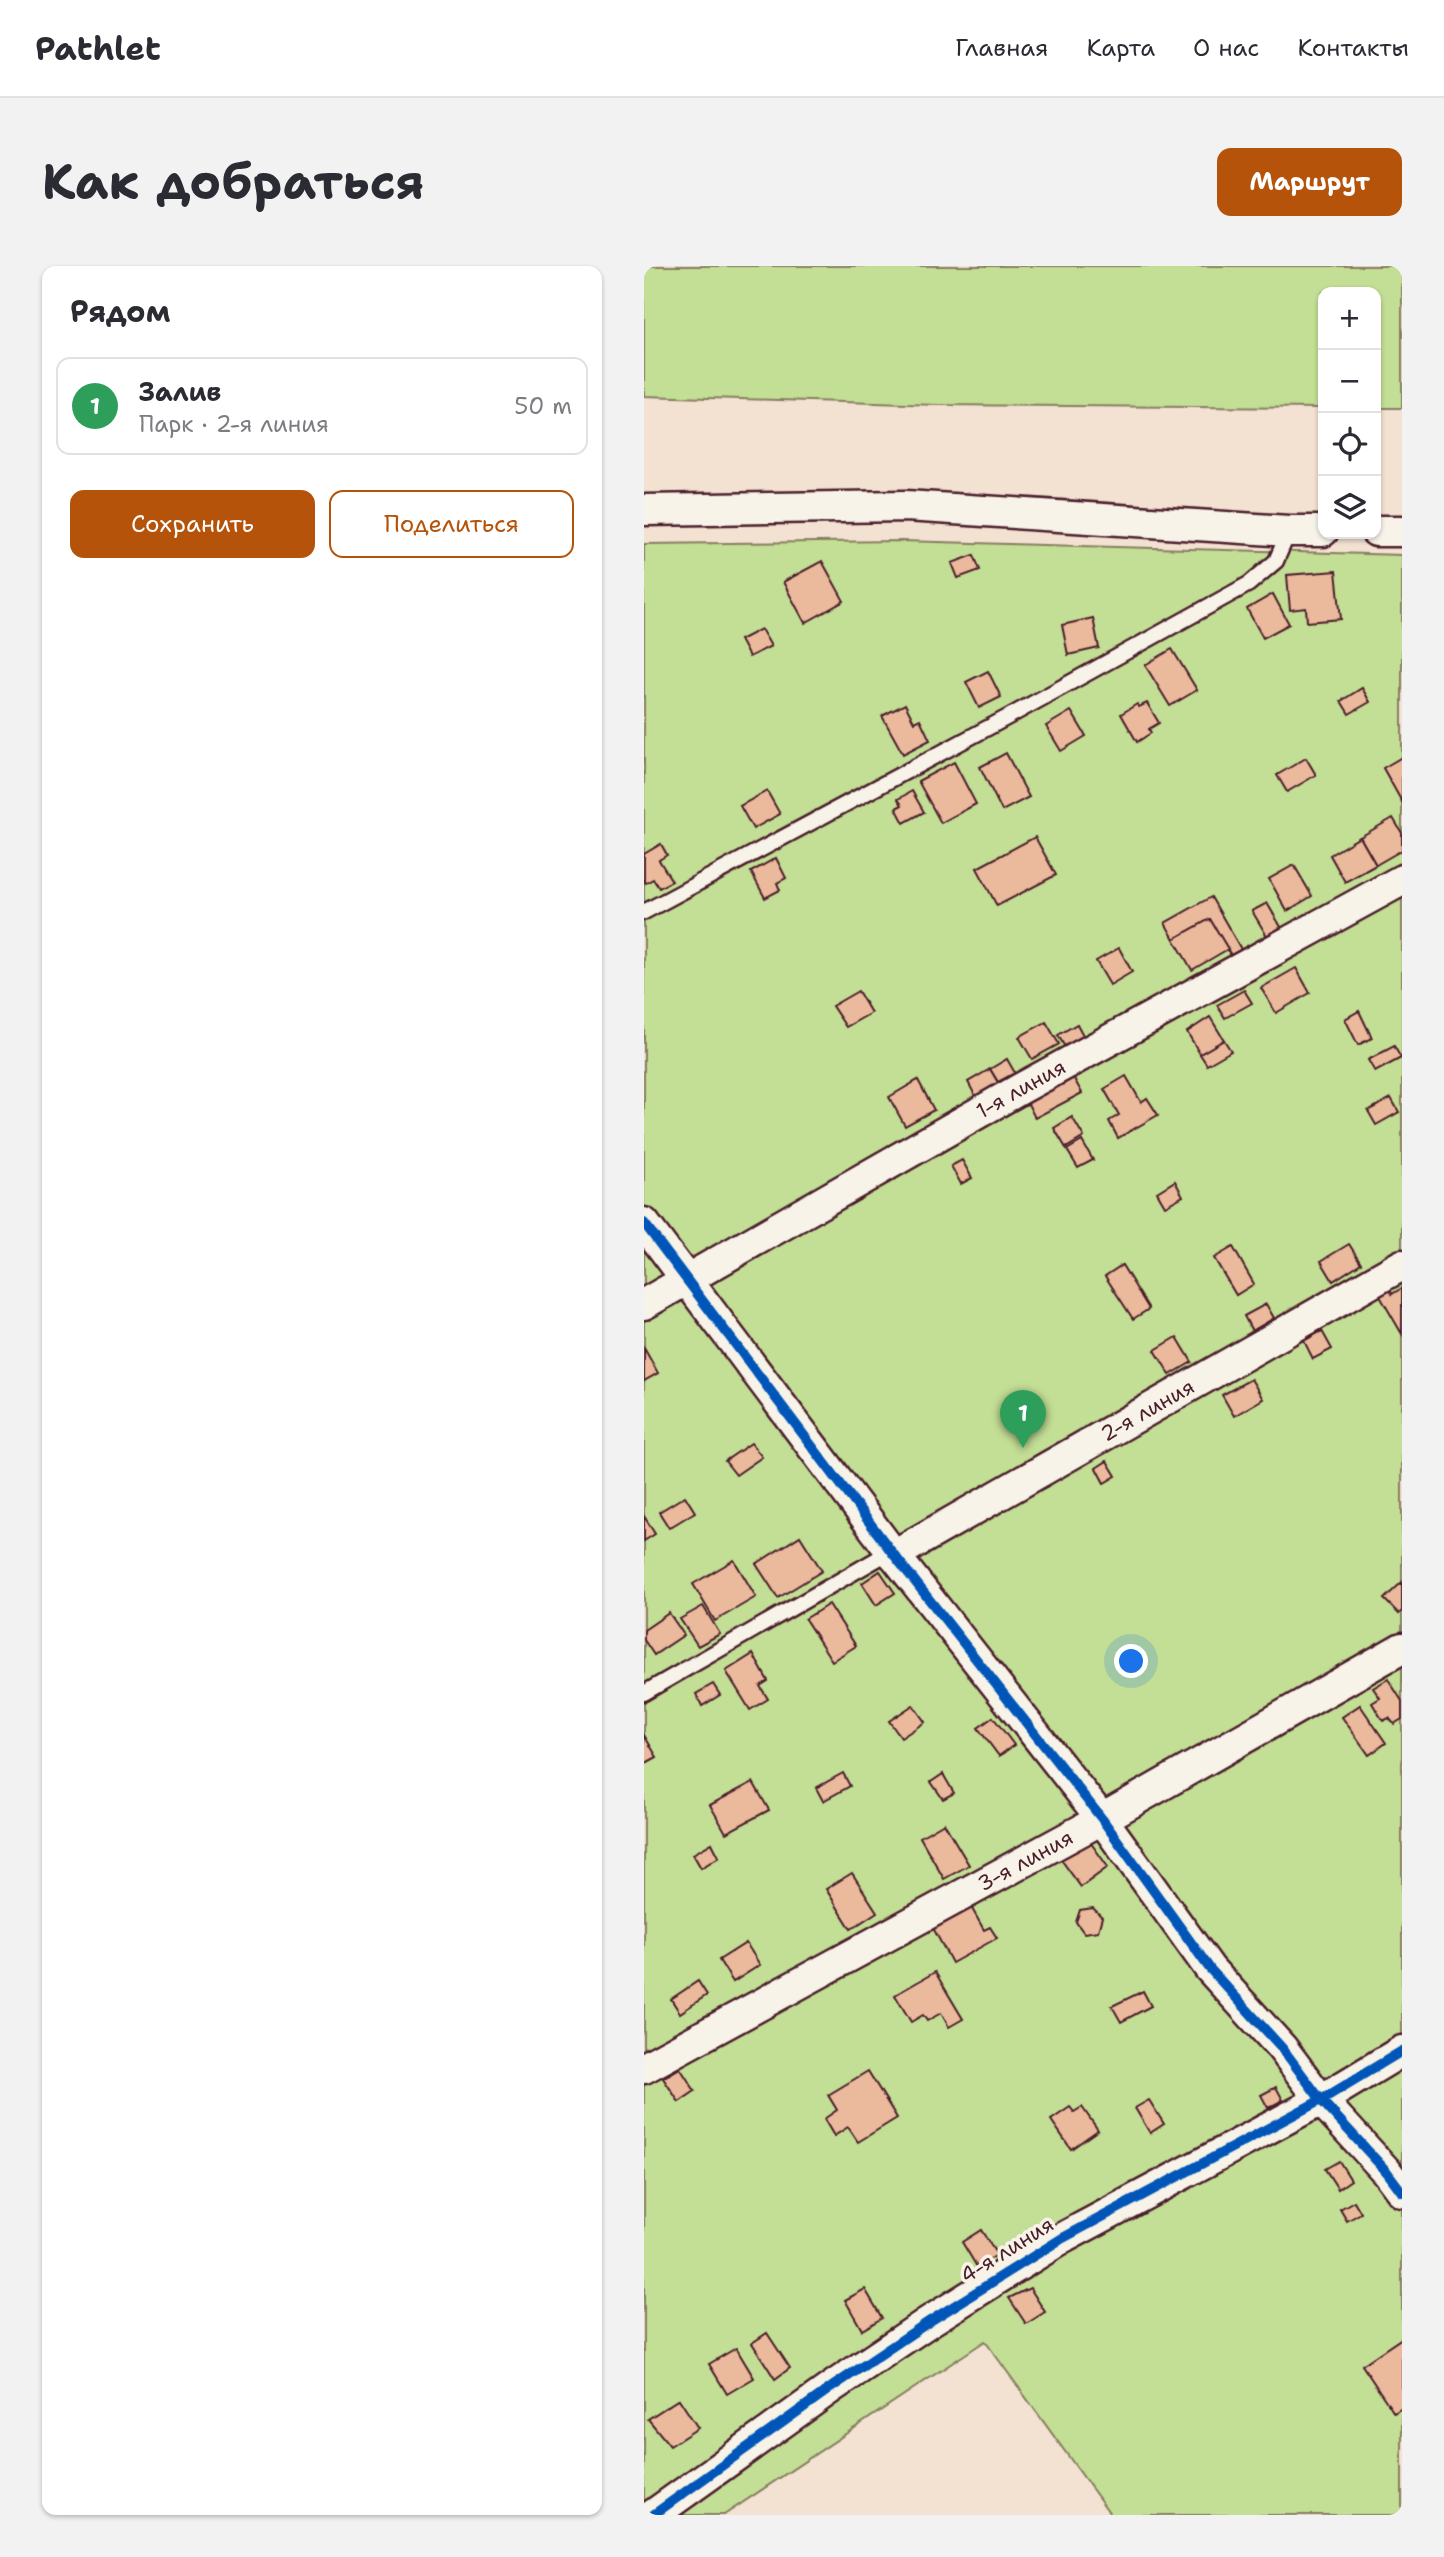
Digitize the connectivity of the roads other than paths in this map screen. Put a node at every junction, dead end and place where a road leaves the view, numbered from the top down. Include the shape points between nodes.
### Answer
1 (644, 510) edge
2 (1289, 531) junction
3 (1318, 531) edge
4 (1381, 531) edge
5 (1402, 531) edge
6 (1402, 880) edge
7 (644, 912) edge
8 (644, 1223) edge
9 (1402, 1265) edge
10 (687, 1281) junction
11 (644, 1304) edge
12 (893, 1553) junction
13 (1402, 1648) edge
14 (644, 1693) edge
15 (1102, 1819) junction
16 (1402, 2051) edge
17 (644, 2068) edge
18 (1321, 2100) junction
19 (1402, 2192) edge
20 (653, 2515) edge

1 - 2 street via 906,506
2 - 3 street
2 - 7 lane via 1276,561 1249,584
4 - 5 street
6 - 10 street, 1-я линия via 1020,1089
8 - 10 street
9 - 12 street, 2-я линия
10 - 11 street, 1-я линия
10 - 12 street
12 - 14 lane
12 - 15 street
13 - 15 street, 3-я линия
15 - 17 street, 3-я линия
15 - 18 street via 1210,1969 1282,2048
16 - 18 street, 4-я линия
18 - 19 street
18 - 20 street, 4-я линия via 1061,2239 843,2379

